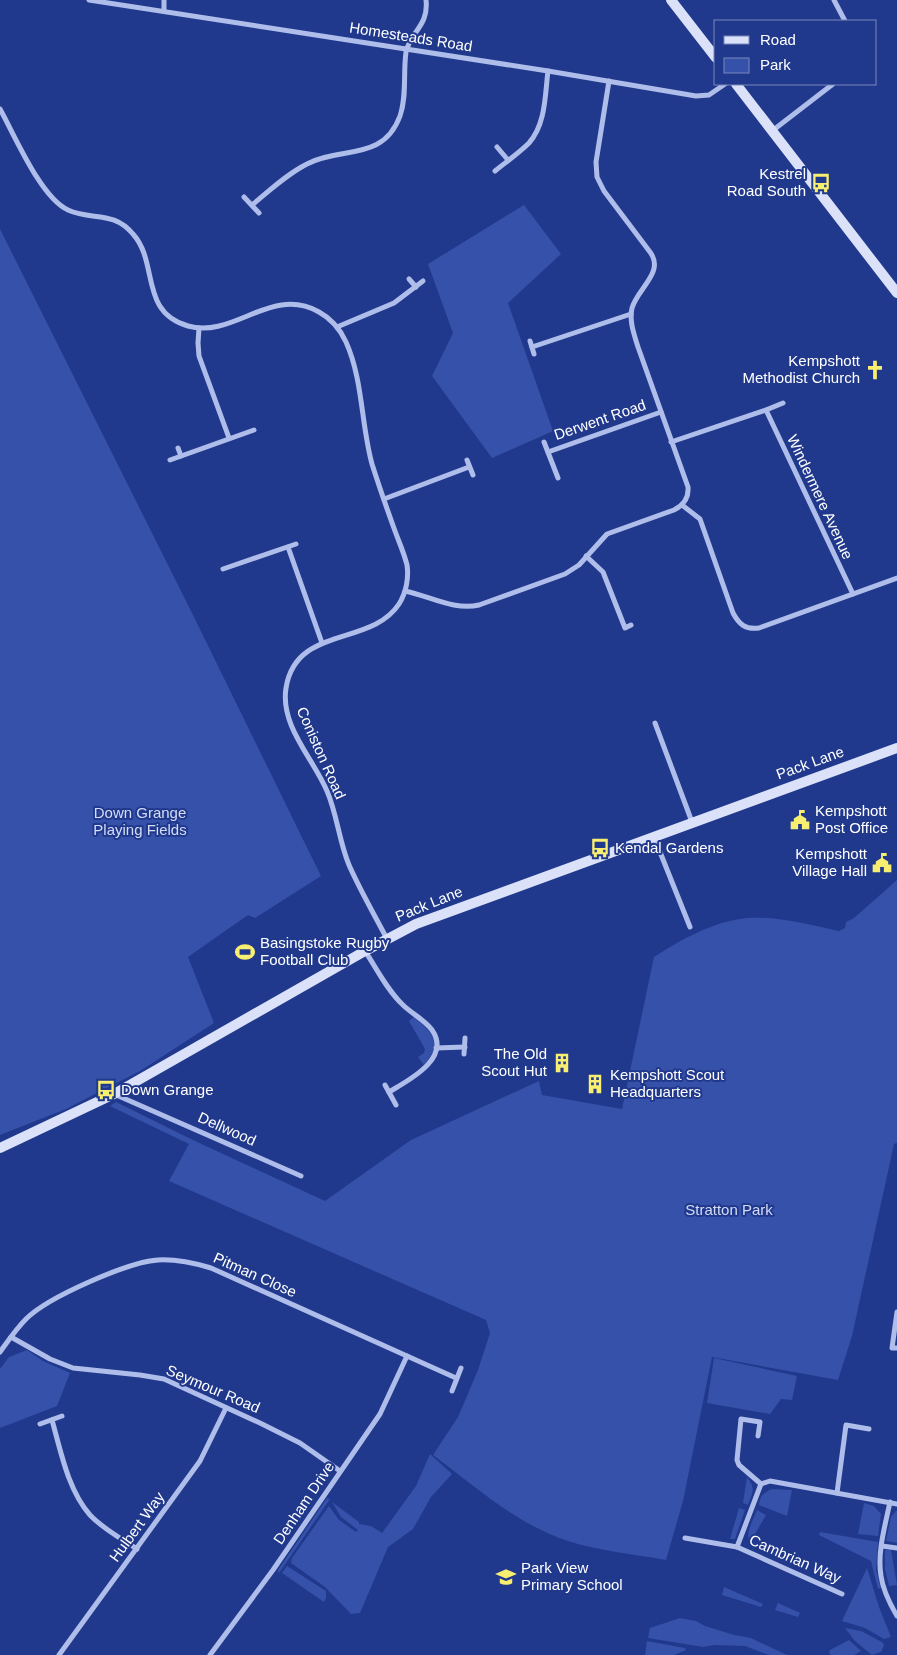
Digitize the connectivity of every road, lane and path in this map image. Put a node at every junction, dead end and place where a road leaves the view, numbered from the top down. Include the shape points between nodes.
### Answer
1 (90, 0) edge
2 (164, 0) edge
3 (426, 0) edge
4 (671, 0) edge
5 (834, 0) edge
6 (164, 11) junction
7 (844, 20) edge
8 (406, 50) junction
9 (714, 55) edge
10 (548, 71) junction
11 (608, 80) junction
12 (724, 85) edge
13 (737, 85) edge
14 (832, 85) edge
15 (0, 108) edge
16 (772, 132) junction
17 (497, 147) dead end
18 (508, 160) junction
19 (496, 171) dead end
20 (244, 196) dead end
21 (252, 206) junction
22 (259, 213) dead end
23 (410, 279) dead end
24 (423, 281) dead end
25 (416, 287) junction
26 (897, 293) edge
27 (631, 314) junction
28 (338, 327) junction
29 (199, 328) junction
30 (534, 354) dead end
31 (783, 403) dead end
32 (766, 410) junction
33 (661, 412) junction
34 (254, 430) dead end
35 (229, 438) junction
36 (544, 442) dead end
37 (671, 442) junction
38 (178, 448) dead end
39 (548, 452) junction
40 (181, 456) junction
41 (170, 460) dead end
42 (468, 460) dead end
43 (470, 467) junction
44 (473, 475) dead end
45 (558, 478) dead end
46 (384, 499) junction
47 (682, 505) junction
48 (296, 544) dead end
49 (288, 547) junction
50 (586, 556) junction
51 (223, 569) dead end
52 (897, 578) edge
53 (405, 591) junction
54 (853, 594) junction
55 (631, 625) dead end
56 (322, 643) junction
57 (655, 723) dead end
58 (897, 748) edge
59 (692, 822) junction
60 (654, 836) junction
61 (690, 927) dead end
62 (387, 939) junction
63 (365, 951) junction
64 (465, 1038) dead end
65 (464, 1047) junction
66 (436, 1048) junction
67 (464, 1054) dead end
68 (385, 1086) dead end
69 (389, 1092) junction
70 (114, 1094) junction
71 (396, 1105) dead end
72 (0, 1148) edge
73 (301, 1176) dead end
74 (897, 1312) edge
75 (11, 1337) junction
76 (897, 1348) edge
77 (0, 1352) edge
78 (407, 1356) junction
79 (462, 1368) dead end
80 (456, 1378) junction
81 (452, 1390) dead end
82 (226, 1408) junction
83 (62, 1416) dead end
84 (52, 1420) junction
85 (40, 1424) dead end
86 (869, 1429) dead end
87 (758, 1436) dead end
88 (340, 1471) junction
89 (760, 1484) junction
90 (837, 1494) junction
91 (890, 1502) junction
92 (897, 1504) edge
93 (686, 1538) dead end
94 (882, 1546) junction
95 (737, 1547) junction
96 (897, 1548) edge
97 (137, 1549) junction
98 (842, 1594) dead end
99 (896, 1614) edge
100 (59, 1655) edge
101 (210, 1655) edge

1 - 6 street, Homesteads Road
2 - 6 street
3 - 8 street via 423,22
4 - 9 street
5 - 7 street
6 - 8 street, Homesteads Road
8 - 10 street, Homesteads Road
8 - 21 street via 402,107 389,135 369,149 328,156 305,164
10 - 11 street, Homesteads Road
10 - 18 street via 539,127 528,144
11 - 12 street, Homesteads Road via 702,96
11 - 27 street via 596,162 597,177 656,264 636,297
13 - 16 street
14 - 16 street
15 - 29 street, Coniston Road via 50,197 70,211 113,219 130,230 141,245 152,290 159,304 176,320
16 - 26 street
17 - 18 street
18 - 19 street
20 - 21 street
21 - 22 street
23 - 25 street
24 - 25 street
25 - 28 street via 394,303
27 - 30 street via 531,344
27 - 33 street, Derwent Road via 632,329
28 - 29 street, Coniston Road via 316,310 291,303 266,308 214,327
28 - 46 street, Coniston Road via 352,360 372,462
29 - 35 street via 199,356
31 - 32 street
32 - 37 street
32 - 54 street, Windermere Avenue
33 - 37 street, Derwent Road
33 - 39 street, Derwent Road
34 - 35 street
35 - 40 street
36 - 39 street
37 - 47 street, Derwent Road via 688,487 688,495
38 - 40 street
39 - 45 street
40 - 41 street
42 - 43 street
43 - 44 street
43 - 46 street
46 - 53 street, Coniston Road via 407,566
47 - 50 street via 607,534
47 - 54 street via 700,519 733,613 744,627 758,628
48 - 49 street
49 - 51 street
49 - 56 street
50 - 53 street via 565,574 472,607
50 - 55 street via 603,572 625,628
52 - 54 street
53 - 56 street, Coniston Road via 396,608 382,621
56 - 62 street, Coniston Road via 306,652 294,666 287,685 289,720 328,794 348,863
57 - 59 street
58 - 59 street, Pack Lane
59 - 60 street, Pack Lane
60 - 61 street
60 - 62 street, Pack Lane via 440,915
62 - 63 street, Pack Lane
63 - 66 street via 397,999 432,1030
63 - 70 street, Pack Lane
64 - 65 street
65 - 66 street
65 - 67 street
66 - 69 street via 432,1060 420,1073
68 - 69 street
69 - 71 street
70 - 72 street, Pack Lane
70 - 73 street, Dellwood
74 - 76 street via 892,1348
75 - 77 street, Pitman Close
75 - 78 street, Pitman Close via 27,1318 47,1303 108,1274 137,1263 159,1260 211,1268
75 - 82 street, Seymour Road via 73,1368 164,1379
78 - 80 street, Pitman Close
78 - 88 street, Denham Drive via 380,1414
79 - 80 street
80 - 81 street
82 - 88 street, Seymour Road via 300,1443
82 - 97 street, Hulbert Way via 200,1461
83 - 84 street
84 - 85 street
84 - 97 street via 79,1501 91,1517
86 - 90 street via 846,1425
87 - 89 street via 760,1422 741,1419 737,1460
88 - 101 street, Denham Drive
89 - 90 street via 770,1481
89 - 95 street, Cambrian Way
90 - 91 street
91 - 92 street
91 - 94 street
93 - 95 street, Cambrian Way
94 - 96 street
94 - 99 street via 884,1590
95 - 98 street, Cambrian Way
97 - 100 street, Hulbert Way

